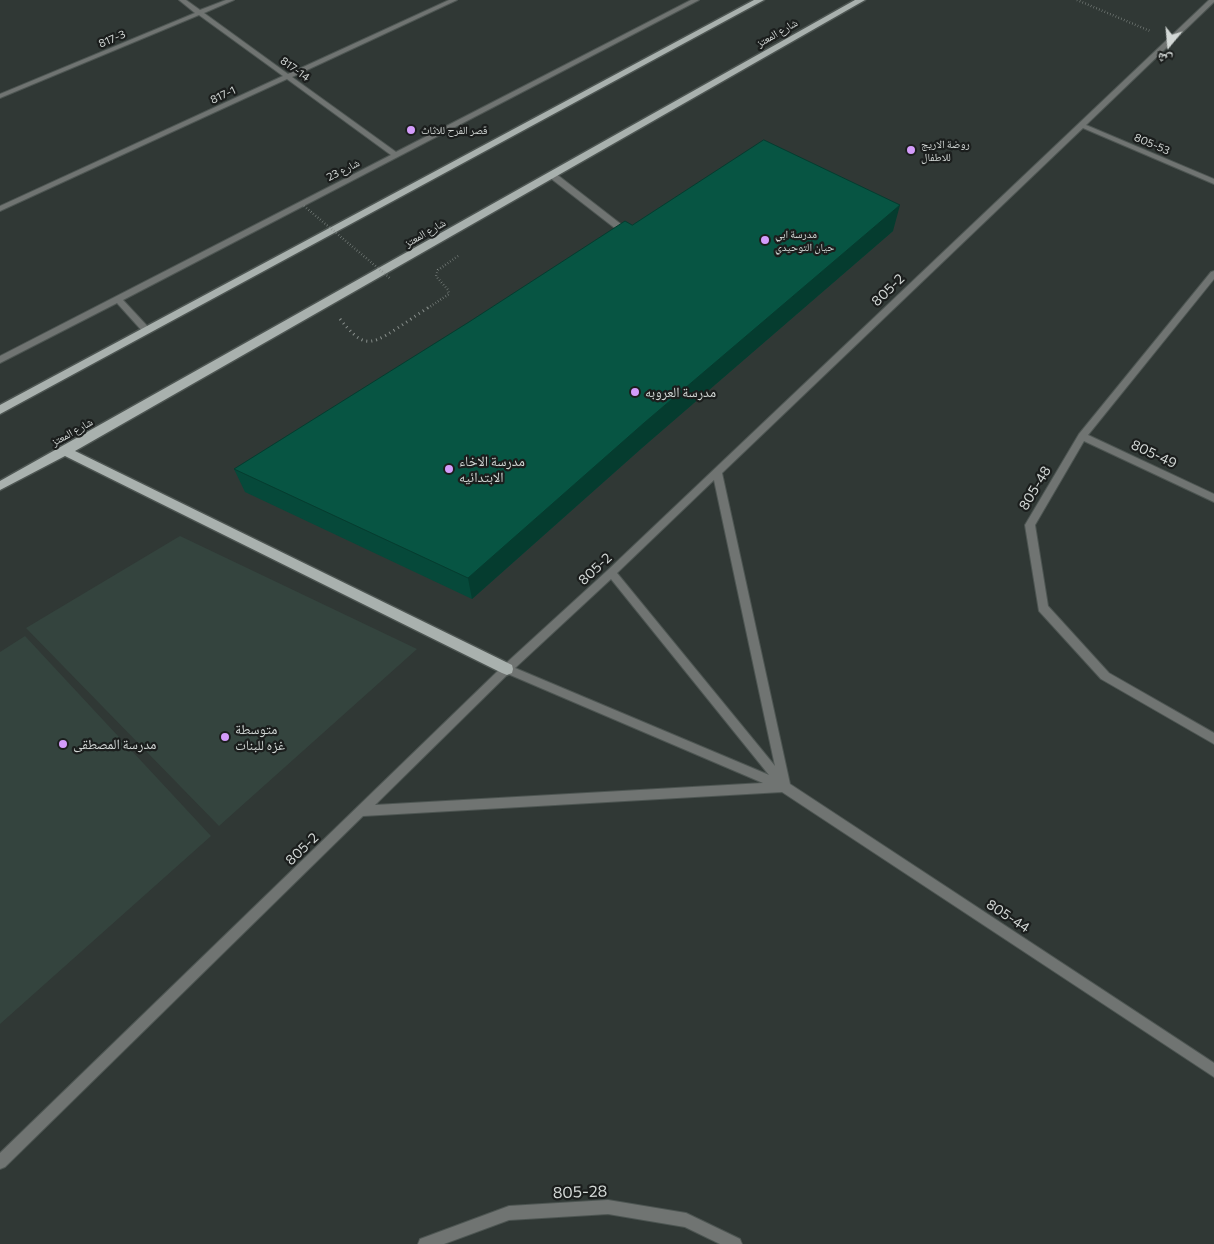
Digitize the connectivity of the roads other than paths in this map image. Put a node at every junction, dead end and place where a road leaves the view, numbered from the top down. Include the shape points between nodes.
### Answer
1 (182, 0) edge
2 (231, 0) edge
3 (454, 0) edge
4 (696, 0) edge
5 (760, 0) edge
6 (861, 0) edge
7 (1213, 0) edge
8 (200, 13) junction
9 (288, 76) junction
10 (0, 96) edge
11 (1081, 125) junction
12 (396, 155) junction
13 (552, 175) junction
14 (1214, 182) edge
15 (0, 209) edge
16 (629, 234) edge
17 (1214, 274) edge
18 (118, 299) junction
19 (146, 331) junction
20 (0, 360) edge
21 (0, 410) edge
22 (1082, 436) junction
23 (65, 451) junction
24 (716, 472) junction
25 (0, 486) edge
26 (1214, 498) edge
27 (611, 573) junction
28 (507, 669) junction
29 (1214, 740) edge
30 (785, 787) junction
31 (361, 811) junction
32 (1214, 1071) edge
33 (0, 1162) edge
34 (425, 1244) edge
35 (735, 1244) edge

1 - 8 street, 817-14
2 - 8 street, 817-3
3 - 9 street, 817-1
4 - 12 street, شارع 23
5 - 19 main road
6 - 13 main road, شارع المعتز
7 - 11 street, 805-2
8 - 9 street, 817-14
8 - 10 street, 817-3
9 - 12 street, 817-14
9 - 15 street, 817-1
11 - 14 street, 805-53
11 - 24 street, 805-2
12 - 18 street, شارع 23
13 - 16 street
13 - 23 main road, شارع المعتز
17 - 22 street, 805-48
18 - 19 street
18 - 20 street, شارع 23
19 - 21 main road
22 - 26 street, 805-49
22 - 29 street, 805-48 via 1030,525 1042,608 1105,676
23 - 25 main road, شارع المعتز
23 - 28 main road
24 - 27 street, 805-2
24 - 30 street
27 - 28 street, 805-2
27 - 30 street
28 - 30 street
28 - 31 street, 805-2
30 - 31 street
30 - 32 street, 805-44
31 - 33 street, 805-2
34 - 35 street, 805-28 via 509,1213 608,1207 686,1220

